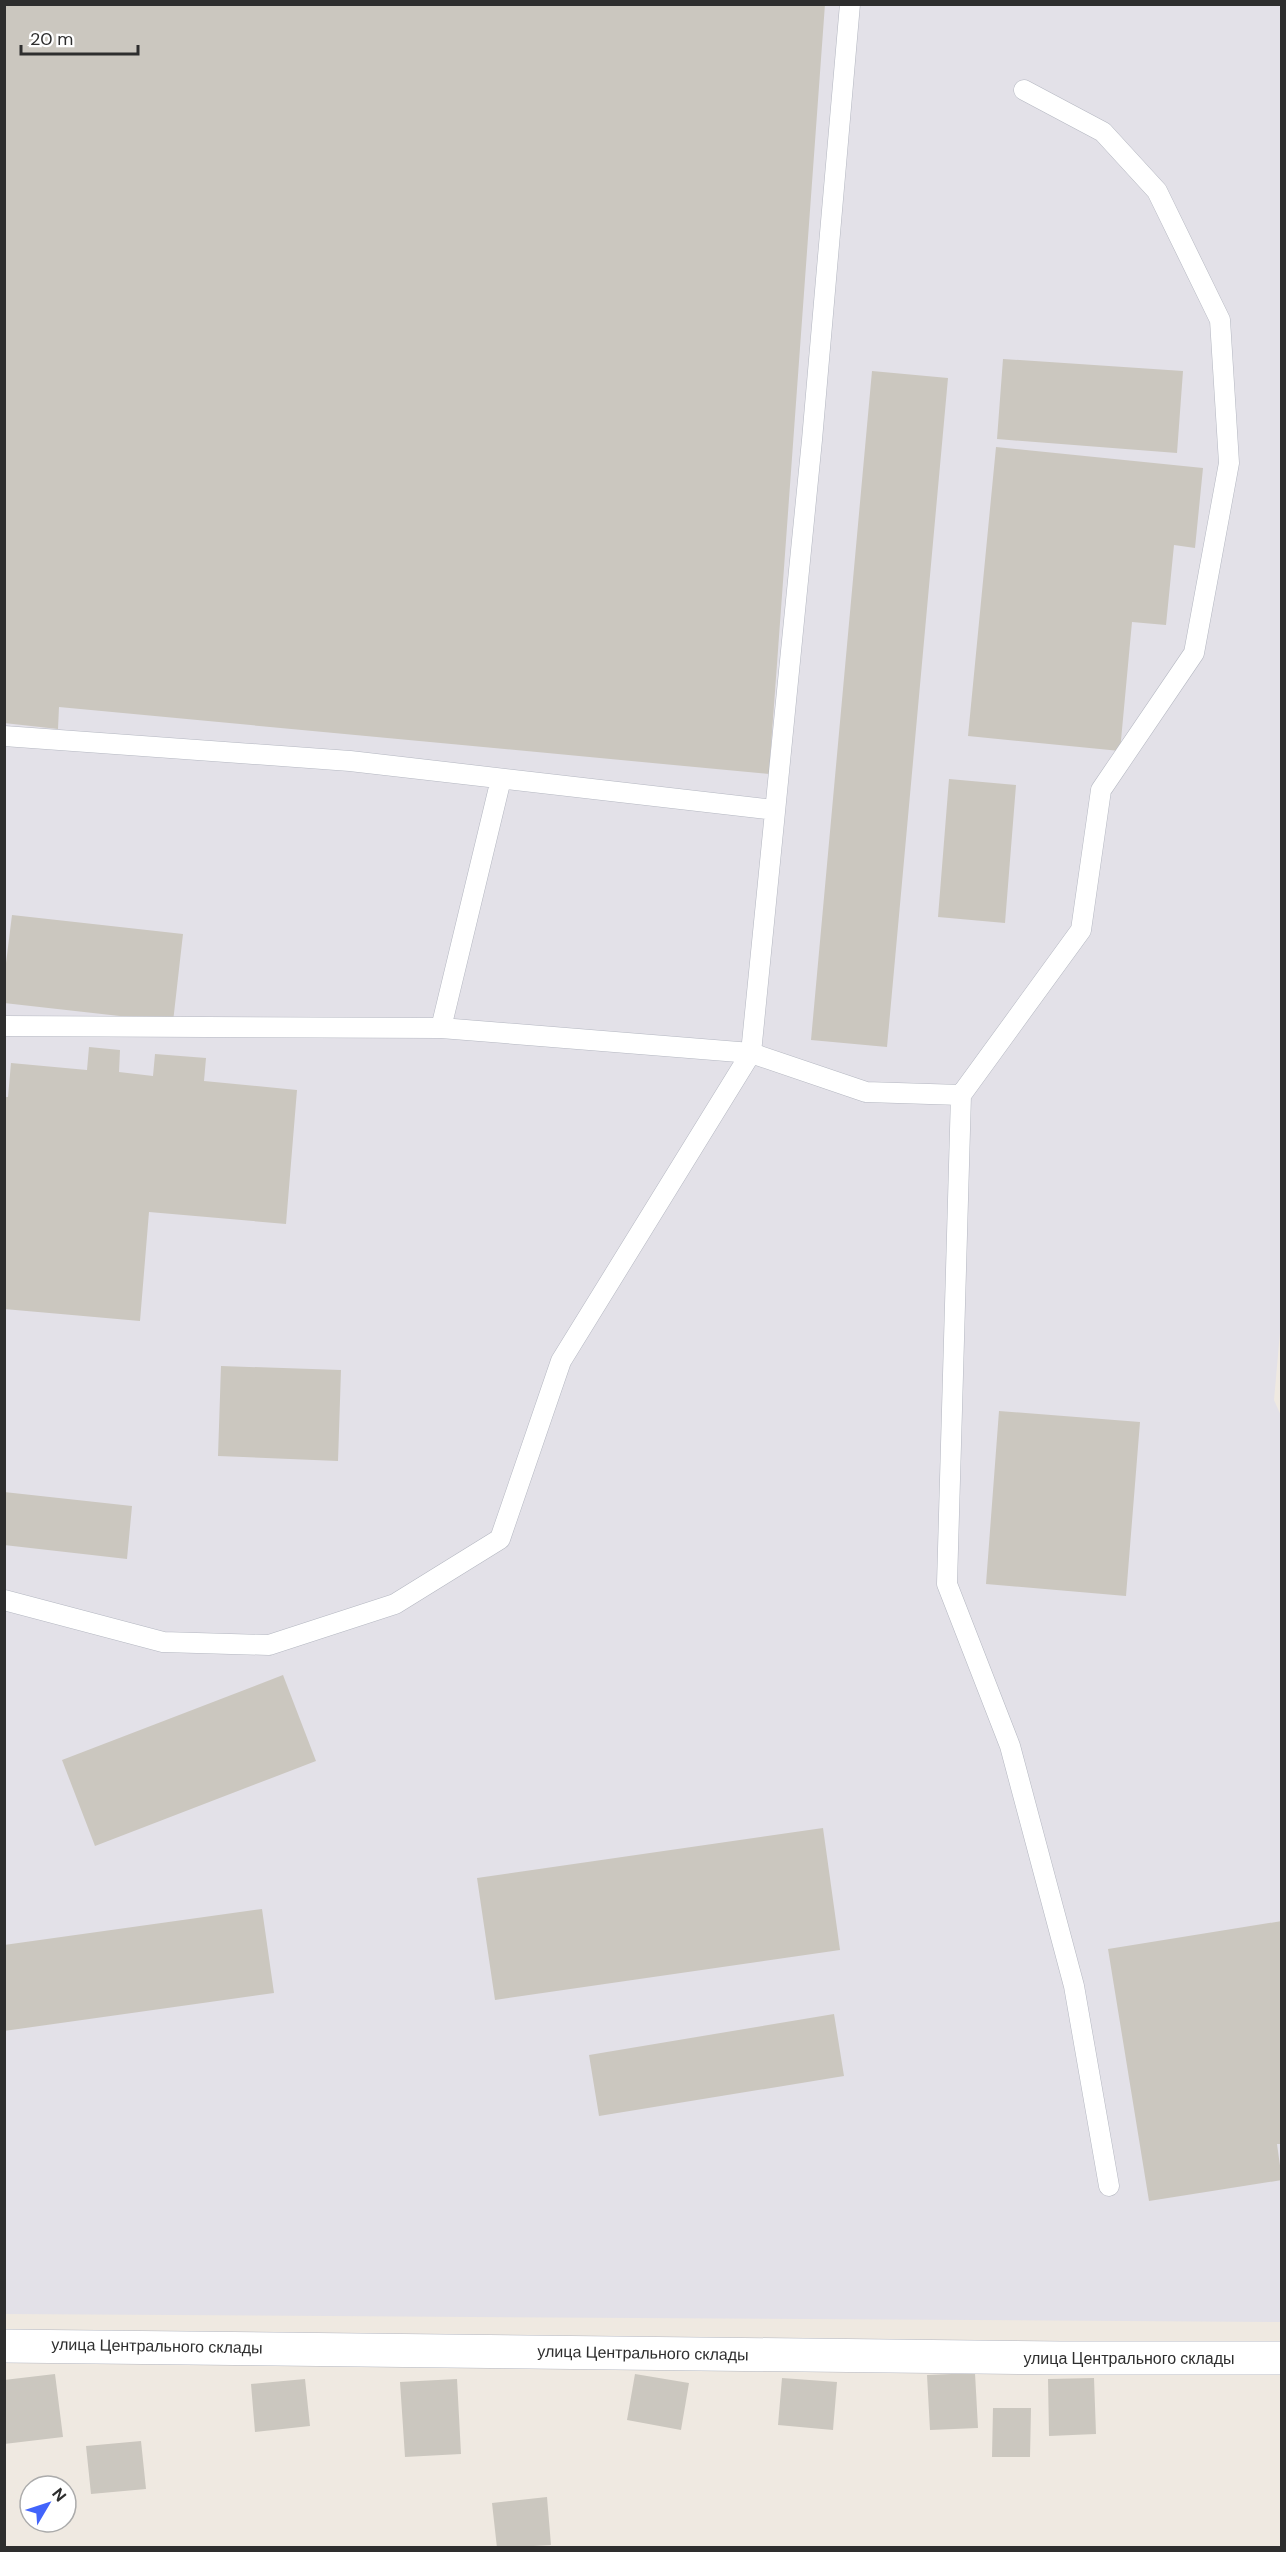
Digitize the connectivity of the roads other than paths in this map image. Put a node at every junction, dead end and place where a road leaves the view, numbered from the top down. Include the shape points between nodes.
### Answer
1 (850, 4) edge
2 (1024, 90) dead end
3 (4, 736) edge
4 (501, 779) junction
5 (775, 810) junction
6 (4, 1026) edge
7 (441, 1028) junction
8 (751, 1053) junction
9 (962, 1095) junction
10 (4, 1600) edge
11 (1109, 2186) dead end
12 (4, 2346) edge
13 (1281, 2358) edge

1 - 5 lane
2 - 9 lane via 1103,132 1156,190 1220,320 1229,463 1194,653 1101,790 1081,930
3 - 4 lane via 350,762
4 - 5 lane
4 - 7 lane
5 - 8 lane
6 - 7 lane
7 - 8 lane
8 - 9 lane via 866,1092
8 - 10 lane via 561,1361 500,1539 395,1604 269,1645 163,1642
9 - 11 lane via 947,1584 1010,1746 1074,1986
12 - 13 street, улица Центрального склады

